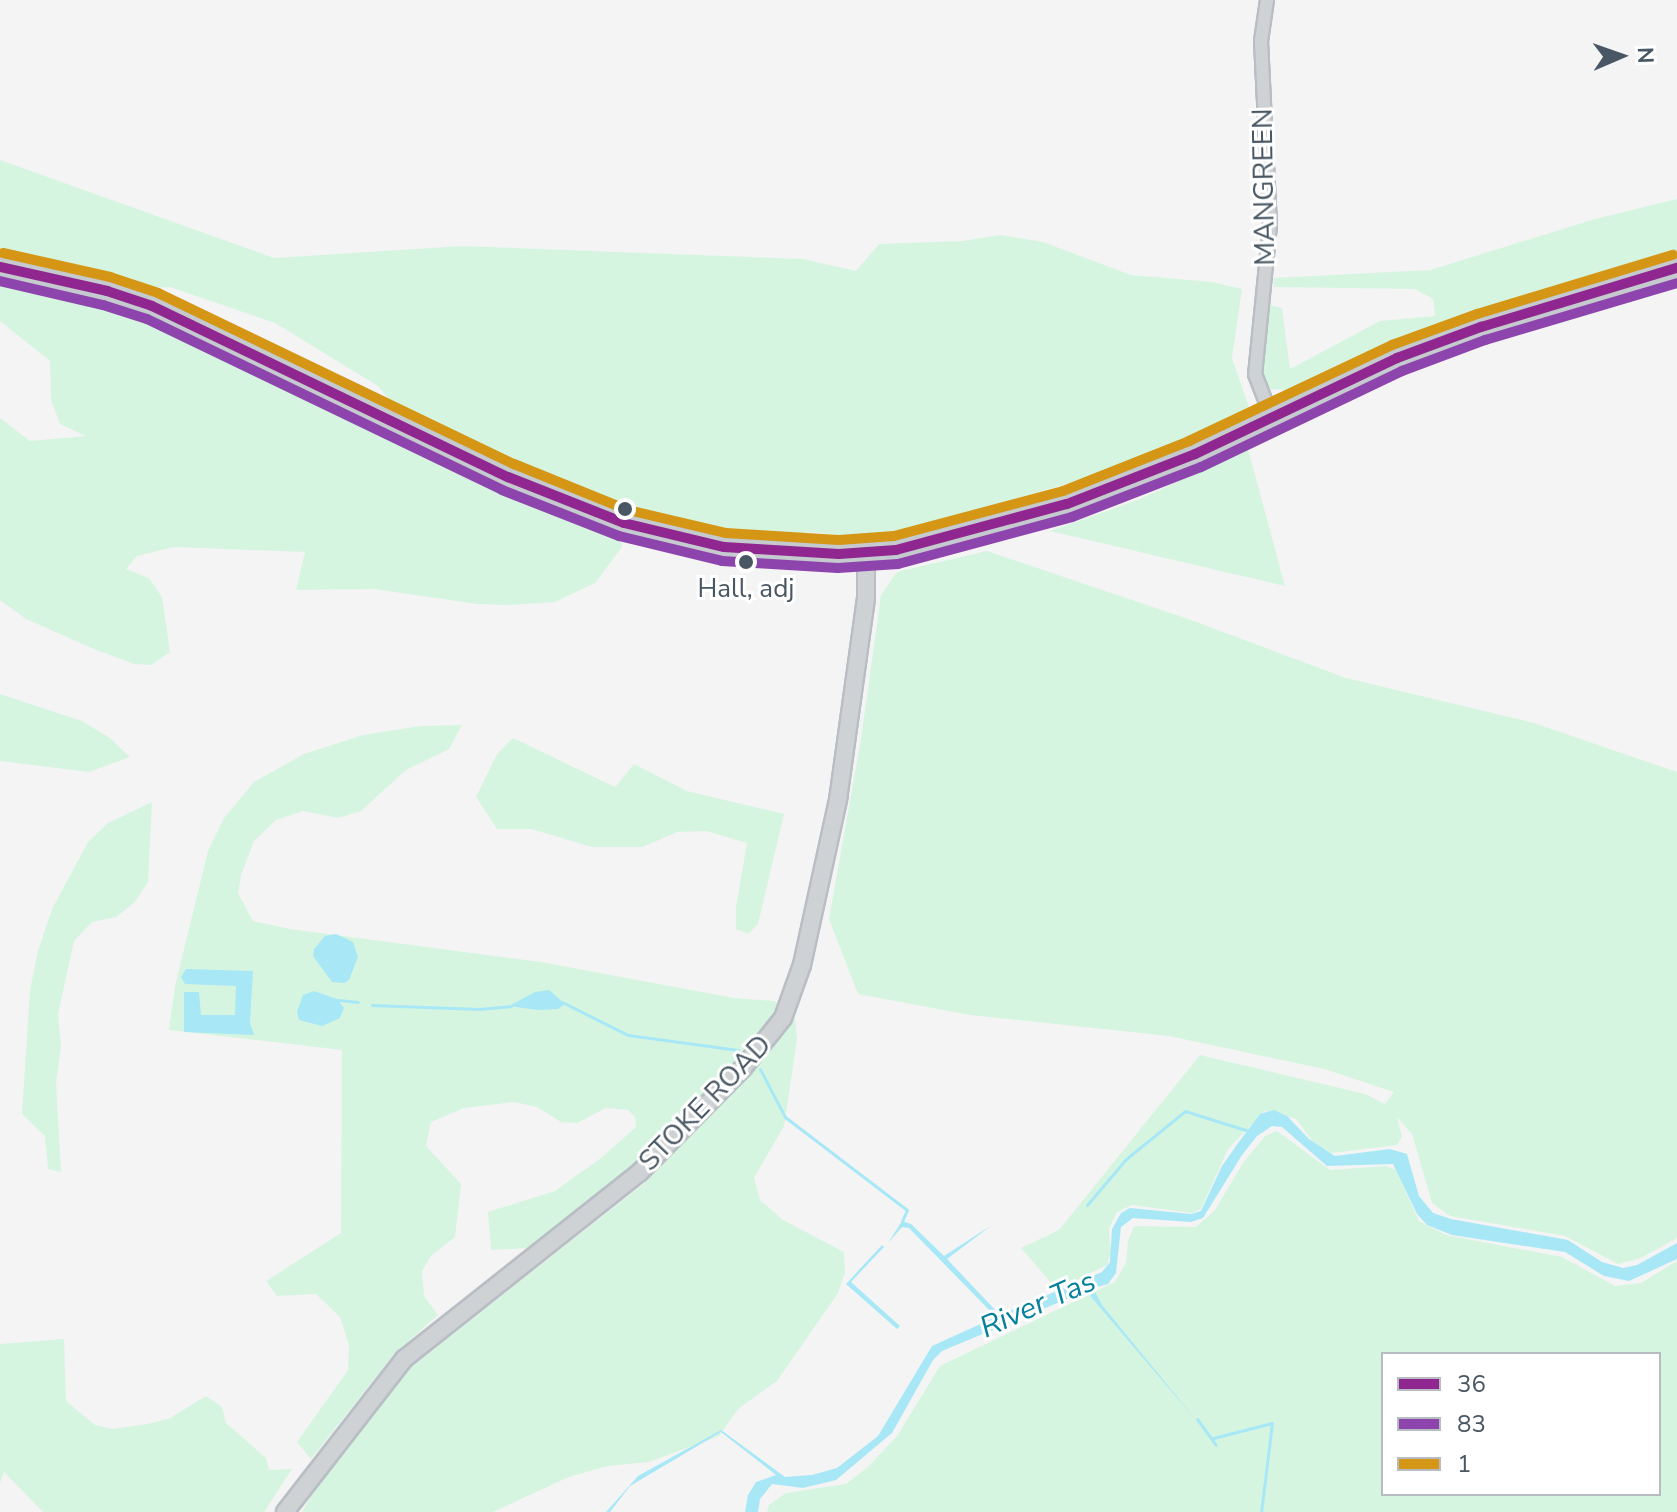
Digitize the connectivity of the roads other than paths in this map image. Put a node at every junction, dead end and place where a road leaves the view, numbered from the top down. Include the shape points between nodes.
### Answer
1 (1267, 0) edge
2 (0, 267) edge
3 (1677, 268) edge
4 (1272, 418) junction
5 (866, 552) junction
6 (285, 1512) edge

1 - 4 street, MANGREEN via 1261,41 1270,225 1255,374
2 - 5 highway via 152,306 497,471 624,523 724,547
3 - 4 highway via 1397,358
4 - 5 highway via 1154,471 1028,515 896,550
5 - 6 street, STOKE ROAD via 865,612 838,800 802,965 783,1018 743,1068 639,1173 404,1359

